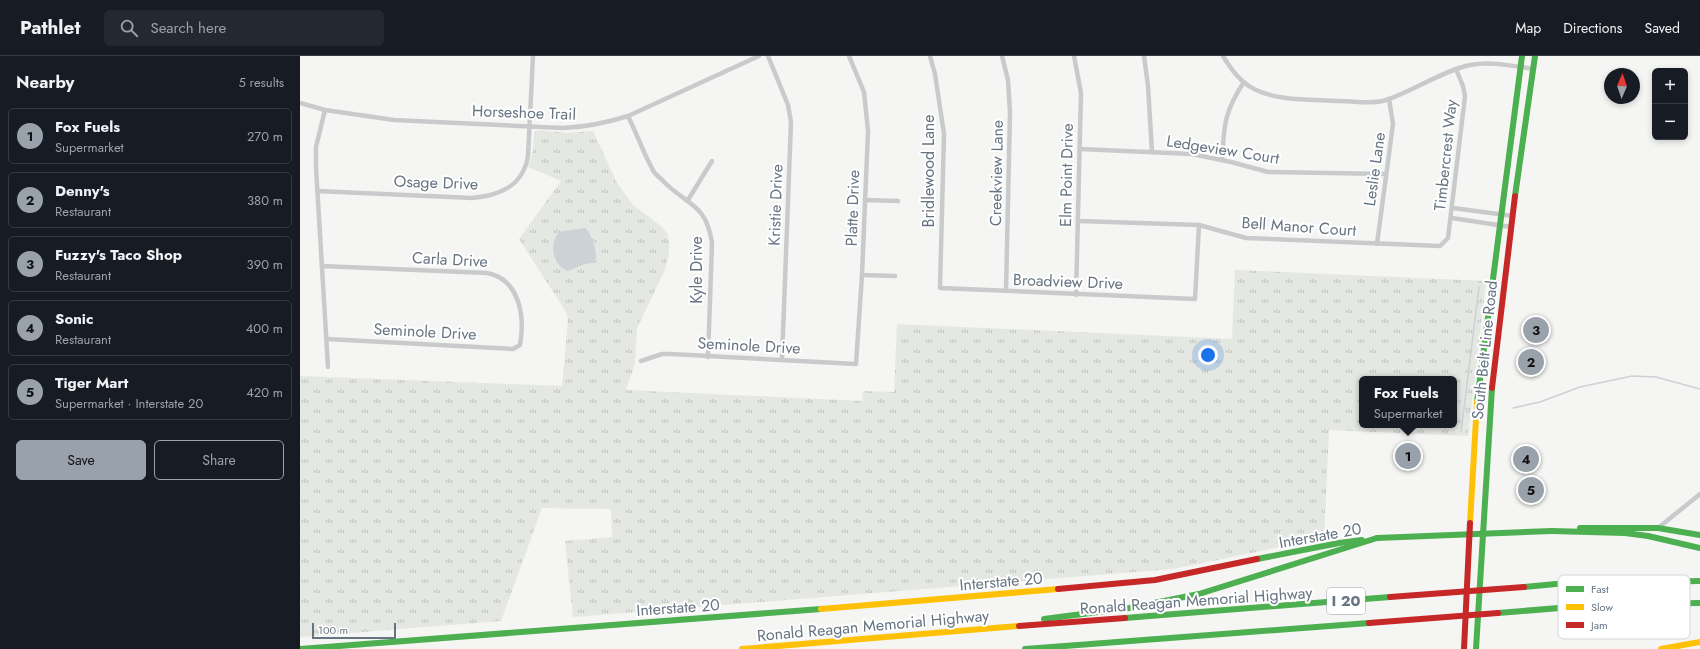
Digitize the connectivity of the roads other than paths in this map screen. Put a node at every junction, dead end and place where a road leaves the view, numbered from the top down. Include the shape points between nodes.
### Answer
1 (533, 56) edge
2 (758, 56) edge
3 (768, 56) edge
4 (849, 56) edge
5 (930, 56) edge
6 (1002, 56) edge
7 (1074, 56) edge
8 (1144, 56) edge
9 (1224, 56) edge
10 (1522, 56) edge
11 (1535, 56) edge
12 (1520, 67) junction
13 (1456, 69) junction
14 (1534, 69) junction
15 (1244, 82) junction
16 (1389, 99) junction
17 (300, 103) edge
18 (325, 110) junction
19 (628, 116) junction
20 (530, 126) junction
21 (1080, 148) junction
22 (1152, 152) junction
23 (1222, 160) junction
24 (712, 161) dead end
25 (1386, 174) junction
26 (318, 191) junction
27 (688, 200) junction
28 (865, 200) junction
29 (898, 201) dead end
30 (1453, 208) junction
31 (1500, 215) junction
32 (1513, 216) junction
33 (1452, 218) junction
34 (1078, 221) junction
35 (1199, 225) junction
36 (1499, 225) junction
37 (1511, 227) junction
38 (1445, 243) joint
39 (1377, 244) junction
40 (322, 266) junction
41 (862, 275) junction
42 (895, 276) dead end
43 (940, 288) joint
44 (1006, 291) junction
45 (1076, 295) junction
46 (327, 339) junction
47 (1485, 340) junction
48 (1498, 341) junction
49 (520, 345) joint
50 (708, 357) junction
51 (782, 359) junction
52 (641, 361) dead end
53 (856, 364) joint
54 (328, 367) dead end
55 (1481, 374) junction
56 (1493, 375) junction
57 (1474, 442) junction
58 (1488, 443) junction
59 (1700, 494) edge
60 (1658, 528) junction
61 (1552, 530) junction
62 (1470, 533) junction
63 (1483, 533) junction
64 (1700, 535) edge
65 (1377, 538) junction
66 (1700, 548) edge
67 (1558, 584) edge
68 (1690, 603) edge
69 (1700, 603) edge
70 (1558, 608) edge
71 (992, 628) junction
72 (1700, 642) edge
73 (300, 649) edge
74 (742, 649) edge
75 (1025, 649) edge
76 (1464, 649) edge
77 (1476, 649) edge
78 (1661, 649) edge

1 - 20 street, Osage Drive
2 - 19 street, Horseshoe Trail
3 - 51 street, Kristie Drive via 788,105 791,122
4 - 28 street, Platte Drive via 864,92 867,119
5 - 43 street, Bridlewood Lane via 944,134
6 - 44 street, Creekview Lane via 1008,80 1010,112
7 - 21 street, Elm Point Drive via 1081,93
8 - 22 street
9 - 15 street via 1233,72
10 - 12 main road, South Belt Line Road
11 - 14 main road, South Belt Line Road
12 - 13 street via 1487,63
12 - 14 street
12 - 31 main road, South Belt Line Road
13 - 16 street
13 - 30 street, Timbercrest Way via 1465,96
14 - 32 main road, South Belt Line Road
15 - 16 street via 1263,93 1284,97 1364,102
15 - 23 street via 1232,100 1227,114
16 - 25 street, Leslie Lane via 1393,124
17 - 18 street, Horseshoe Trail
18 - 20 street, Horseshoe Trail via 394,120
18 - 26 street via 316,147
19 - 20 street, Horseshoe Trail via 607,123 581,127
19 - 27 street, Kyle Drive via 655,173
20 - 26 street, Osage Drive via 528,160 520,178 495,194 472,198
21 - 22 street, Ledgeview Court
21 - 34 street, Elm Point Drive
22 - 23 street, Ledgeview Court via 1192,154
23 - 25 street, Ledgeview Court via 1268,172
24 - 27 street
25 - 39 street, Leslie Lane
26 - 40 street
27 - 50 street, Kyle Drive via 705,218 712,243
28 - 29 street
28 - 41 street, Platte Drive
30 - 31 street
30 - 33 street, Timbercrest Way
31 - 32 street
31 - 36 main road, South Belt Line Road
32 - 37 main road, South Belt Line Road
33 - 36 street
33 - 38 street, Timbercrest Way
34 - 35 street, Bell Manor Court
34 - 45 street, Elm Point Drive
35 - 39 street, Bell Manor Court via 1246,238
35 - 45 street, Broadview Drive via 1195,299
36 - 37 street
36 - 47 main road, South Belt Line Road
37 - 48 main road, South Belt Line Road
38 - 39 street, Bell Manor Court via 1440,246
40 - 46 street
40 - 49 street, Carla Drive via 497,275 510,285 518,299 522,312
41 - 42 street
41 - 53 street, Platte Drive
43 - 44 street, Broadview Drive
44 - 45 street, Broadview Drive
46 - 49 street, Seminole Drive via 513,349
46 - 54 street
47 - 48 main road
47 - 55 main road, South Belt Line Road
48 - 56 main road, South Belt Line Road
50 - 51 street, Seminole Drive
50 - 52 street, Seminole Drive via 662,354
51 - 53 street, Seminole Drive
55 - 56 main road
55 - 57 main road, South Belt Line Road
56 - 58 main road, South Belt Line Road
57 - 58 main road
57 - 62 main road, South Belt Line Road
58 - 63 main road, South Belt Line Road
59 - 60 street
60 - 61 main road, Interstate 20
60 - 64 main road, Interstate 20
61 - 63 main road, Interstate 20
61 - 66 main road via 1625,533
62 - 63 main road, Interstate 20
62 - 65 main road, Interstate 20
62 - 76 main road, South Belt Line Road
63 - 77 main road, South Belt Line Road
65 - 71 main road via 1198,594 1164,602
65 - 73 main road, Interstate 20 via 1339,543 1140,582
67 - 71 main road, Ronald Reagan Memorial Highway / I 20
68 - 69 main road, I 20
70 - 75 main road, I 20
71 - 74 main road, Ronald Reagan Memorial Highway / I 20
72 - 78 main road

